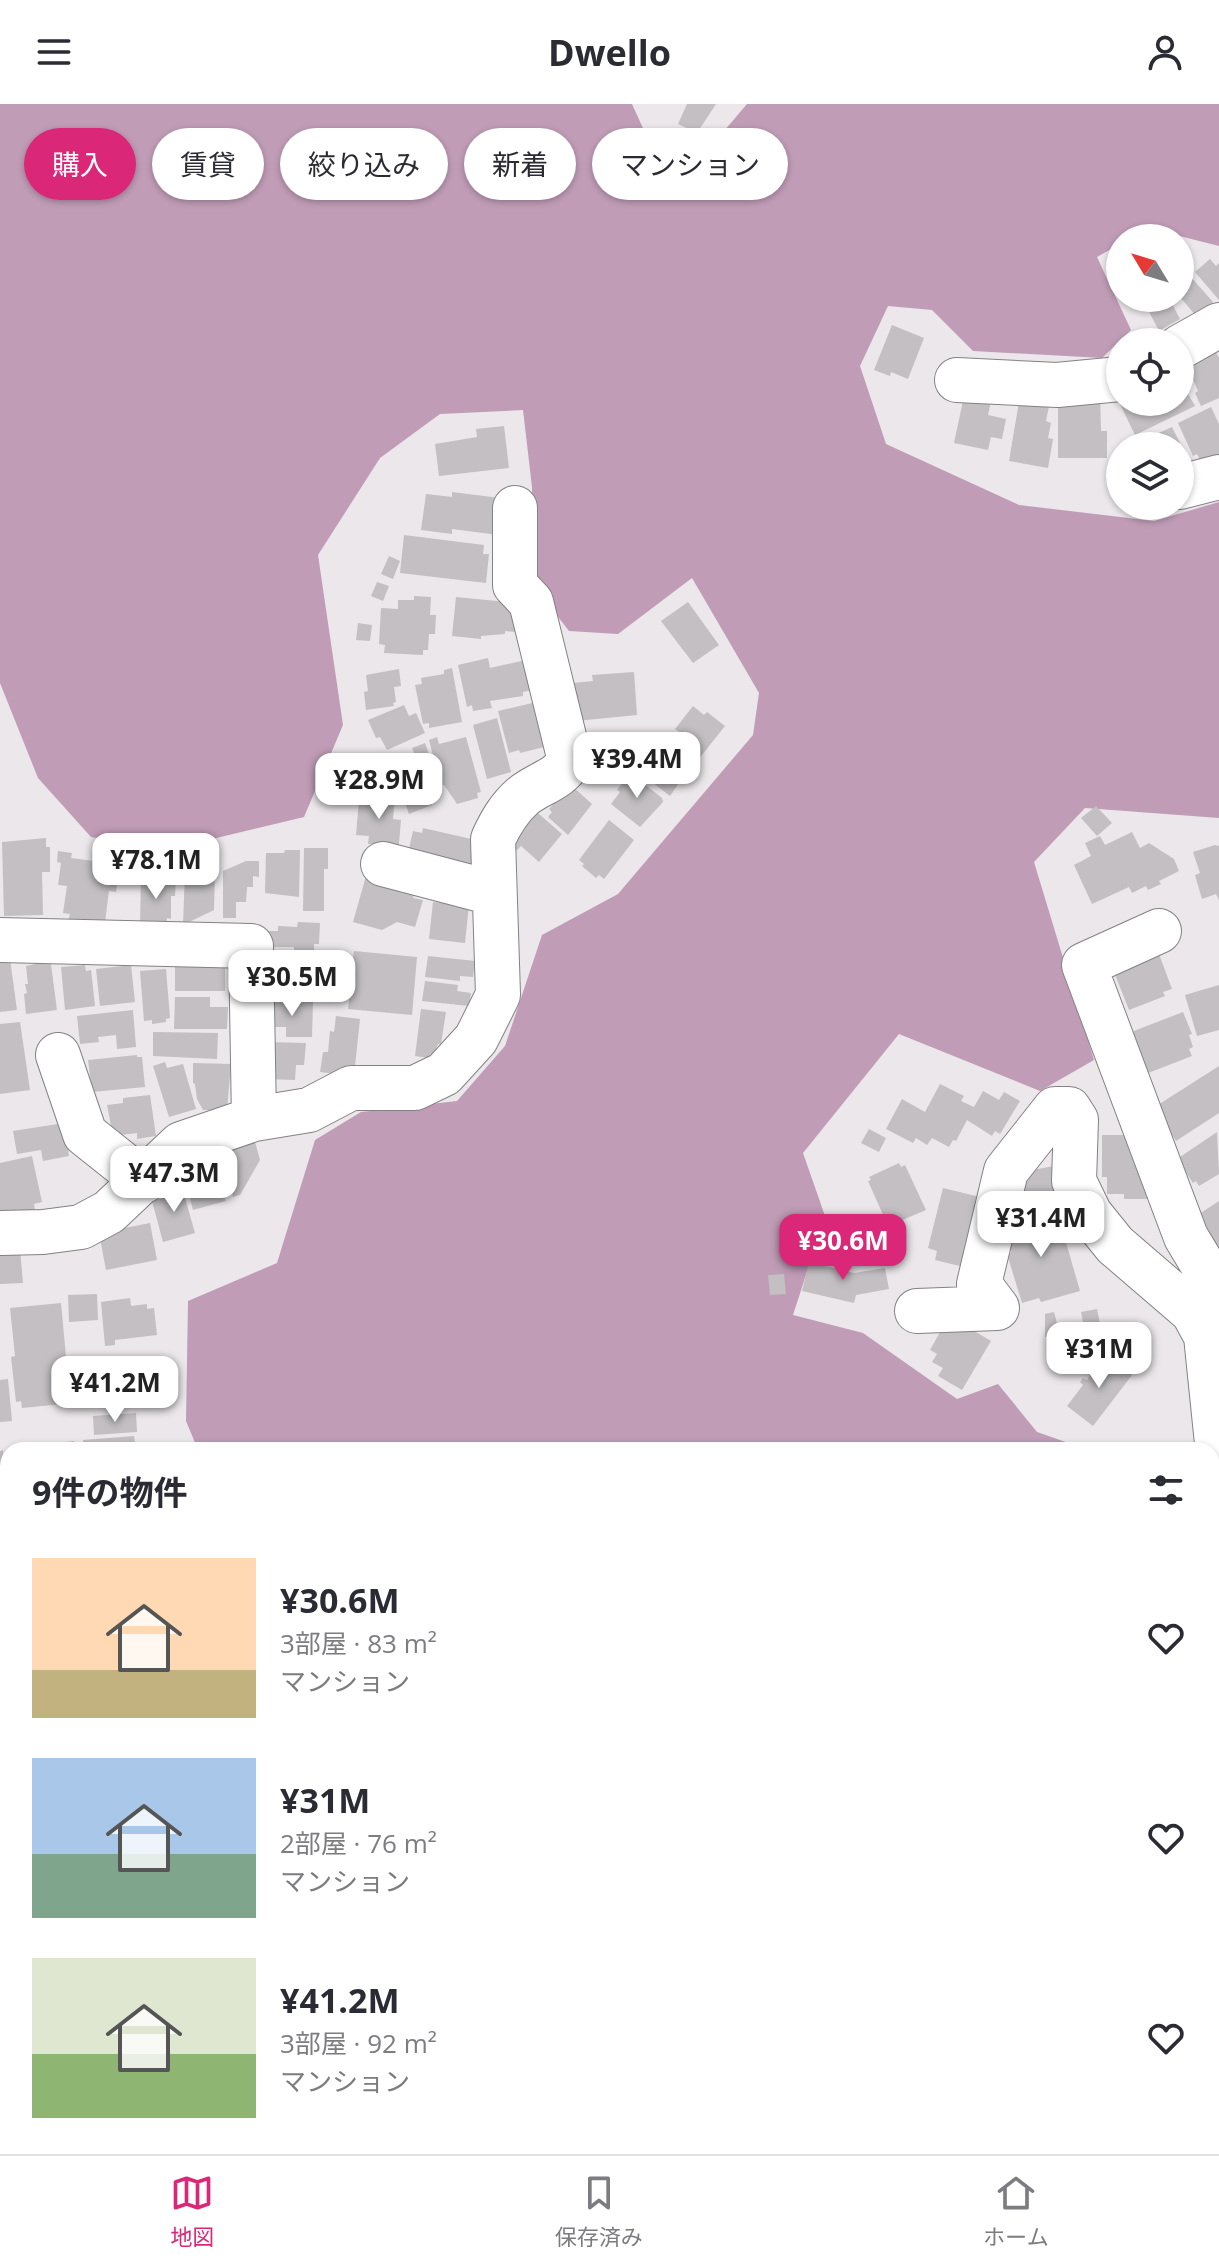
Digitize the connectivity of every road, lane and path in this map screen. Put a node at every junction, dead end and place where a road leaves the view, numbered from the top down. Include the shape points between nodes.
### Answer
1 (1219, 325) edge
2 (1194, 339) edge
3 (957, 380) dead end
4 (1106, 380) edge
5 (1219, 477) edge
6 (1194, 483) edge
7 (515, 508) dead end
8 (383, 864) dead end
9 (493, 893) junction
10 (1159, 931) dead end
11 (0, 940) edge
12 (58, 1055) dead end
13 (254, 1119) junction
14 (144, 1181) junction
15 (0, 1233) edge
16 (1219, 1292) edge
17 (917, 1311) dead end
18 (1217, 1442) edge

1 - 2 street
3 - 4 street via 1057,385
5 - 6 street
7 - 9 street via 515,585 531,602 570,761 564,773 524,795 503,816 493,839
8 - 9 street
9 - 13 street via 498,995 476,1039 444,1074 415,1088 351,1088 309,1110
10 - 16 street via 1084,965 1186,1237
11 - 13 street via 251,946
12 - 14 street via 85,1134
13 - 14 street via 181,1144
14 - 15 street via 109,1212 81,1227
17 - 18 street via 997,1308 979,1284 1006,1171 1055,1109 1069,1109 1076,1120 1074,1181 1090,1214 1115,1245 1193,1312 1206,1336

